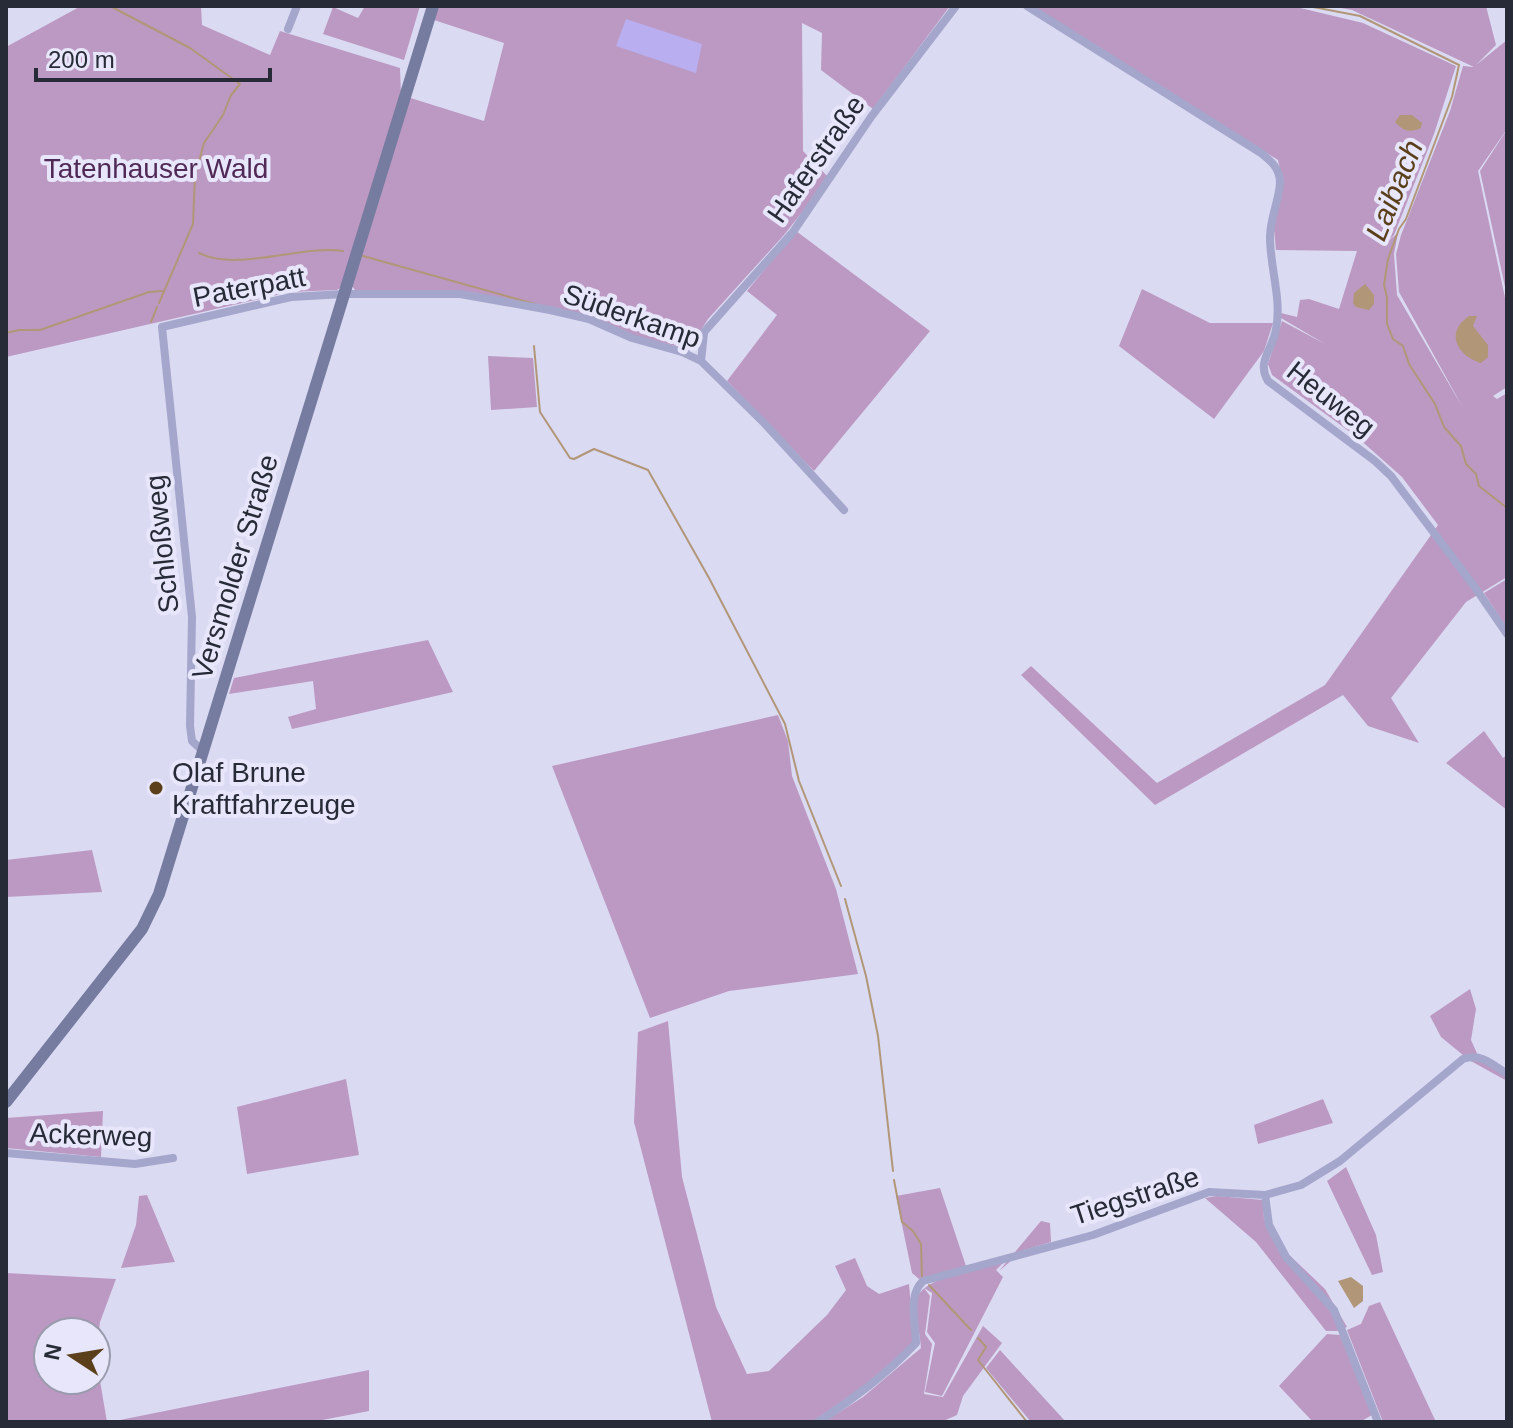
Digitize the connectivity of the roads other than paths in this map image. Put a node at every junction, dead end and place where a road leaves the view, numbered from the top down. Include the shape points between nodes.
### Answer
1 (297, 6) edge
2 (433, 6) edge
3 (956, 6) edge
4 (1027, 6) edge
5 (288, 29) dead end
6 (344, 294) junction
7 (162, 327) joint
8 (704, 332) junction
9 (682, 352) junction
10 (701, 361) junction
11 (844, 510) dead end
12 (1507, 634) edge
13 (204, 752) junction
14 (1507, 1074) edge
15 (6, 1102) edge
16 (6, 1153) edge
17 (173, 1158) dead end
18 (1265, 1195) junction
19 (818, 1422) edge
20 (1378, 1422) edge

1 - 5 street
2 - 6 main road, Versmolder Straße
3 - 8 street, Haferstraße via 871,117 793,232
4 - 12 street, Heuweg via 1276,165 1280,182 1270,239 1278,310 1263,372 1391,476
6 - 7 street, Paterpatt via 291,297
6 - 9 street, Süderkamp via 460,294 502,301 589,319
6 - 13 main road, Versmolder Straße
7 - 13 street, Schloßweg via 192,617 190,726 192,741
8 - 9 street, Haferstraße
8 - 10 street
9 - 10 street, Süderkamp
10 - 11 street, Süderkamp
13 - 15 main road, Versmolder Straße via 142,929
14 - 18 street, Tiegstraße via 1484,1058 1463,1059 1340,1161 1301,1185
16 - 17 street, Ackerweg via 135,1164
18 - 19 street, Tiegstraße via 1209,1192 1093,1235 923,1281 913,1298 916,1343 893,1369
18 - 20 street via 1269,1225 1286,1257 1334,1310

